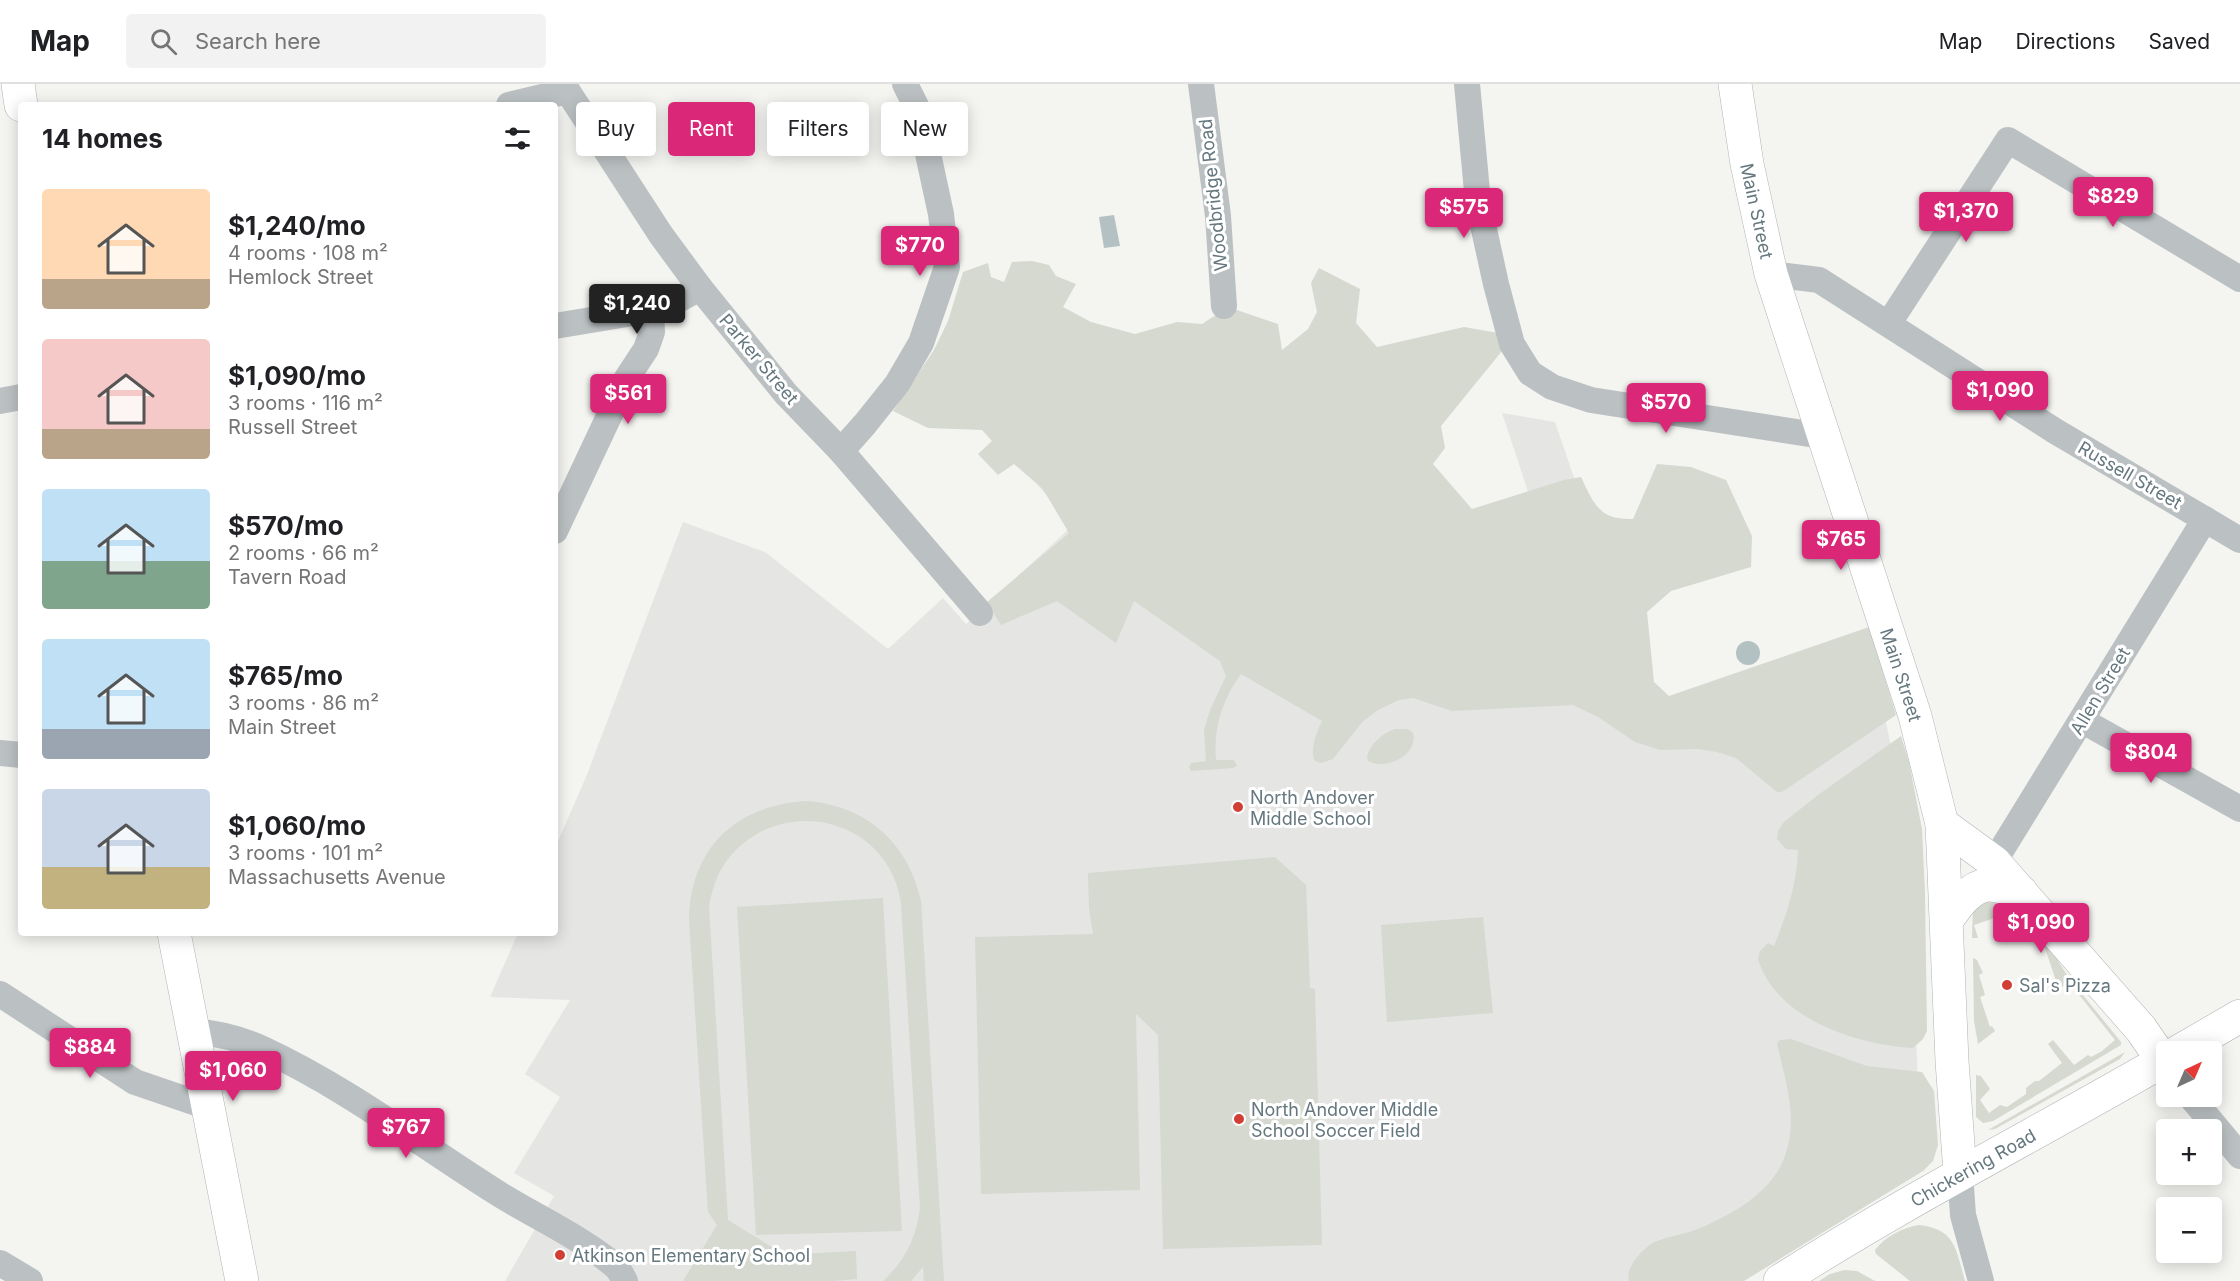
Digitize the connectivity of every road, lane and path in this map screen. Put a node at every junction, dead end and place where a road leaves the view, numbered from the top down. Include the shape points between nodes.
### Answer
1 (18, 84) edge
2 (904, 84) edge
3 (1200, 84) edge
4 (1467, 84) edge
5 (1735, 84) edge
6 (565, 87) edge
7 (21, 102) edge
8 (518, 102) edge
9 (1771, 274) junction
10 (2240, 279) edge
11 (700, 288) junction
12 (1224, 306) dead end
13 (651, 310) junction
14 (1888, 323) junction
15 (558, 326) edge
16 (18, 398) edge
17 (0, 401) edge
18 (1822, 436) junction
19 (841, 451) junction
20 (2205, 519) junction
21 (558, 525) edge
22 (2240, 540) edge
23 (980, 614) dead end
24 (2083, 720) junction
25 (0, 753) edge
26 (18, 755) edge
27 (2240, 809) edge
28 (1942, 824) junction
29 (1994, 862) junction
30 (2021, 892) junction
31 (1947, 920) junction
32 (175, 936) edge
33 (0, 994) edge
34 (2240, 1016) edge
35 (193, 1031) junction
36 (2198, 1041) edge
37 (2156, 1046) edge
38 (2156, 1066) edge
39 (208, 1107) junction
40 (2199, 1107) edge
41 (2240, 1156) edge
42 (1960, 1173) junction
43 (0, 1263) edge
44 (30, 1281) edge
45 (242, 1281) edge
46 (625, 1281) edge
47 (1780, 1281) edge
48 (1981, 1281) edge

1 - 7 main road
2 - 19 street via 917,108 925,140 941,214 946,267 921,343 897,384
3 - 12 street, Woodbridge Road via 1218,216
4 - 18 street via 1480,212 1512,344 1530,373 1552,387 1591,400
5 - 9 main road, Main Street via 1747,164
6 - 8 street
6 - 11 street, Parker Street via 656,229
9 - 14 street, Russell Street via 1819,280
9 - 18 main road, Main Street
10 - 14 street via 2008,140
11 - 13 street via 674,303
11 - 19 street, Parker Street via 786,394
13 - 15 street
13 - 21 street via 652,332 646,349 627,378
14 - 20 street, Russell Street via 2055,431
16 - 17 street
18 - 28 main road, Main Street via 1915,716
19 - 23 street, Parker Street
20 - 22 street, Russell Street
20 - 24 street, Allen Street
24 - 27 street
24 - 29 street, Allen Street
25 - 26 street
28 - 29 main road
28 - 31 main road, Main Street
29 - 30 main road
30 - 31 main road via 1986,885 1958,904
30 - 37 main road
31 - 42 main road, Main Street
32 - 35 main road
33 - 39 street via 135,1082
34 - 36 main road, Chickering Road
35 - 39 main road
35 - 46 street via 211,1032 261,1048 337,1087 617,1267
38 - 42 main road, Chickering Road
39 - 45 main road
40 - 41 street
42 - 47 main road, Chickering Road
42 - 48 street, Main Street via 1963,1215
43 - 44 street

